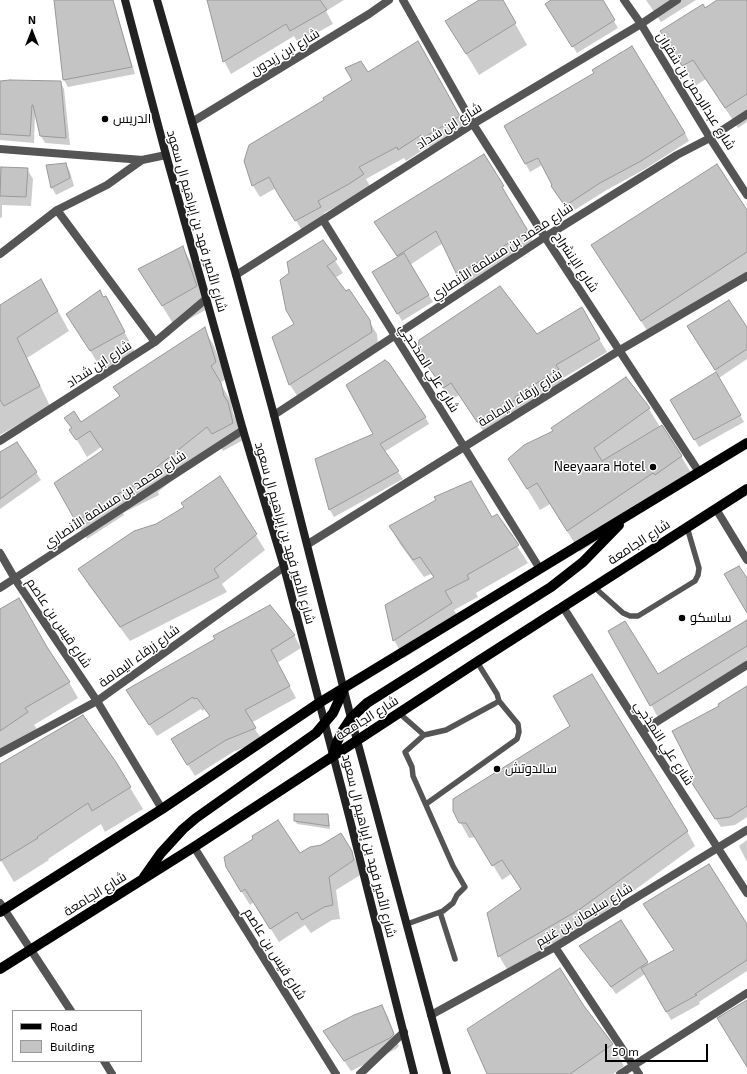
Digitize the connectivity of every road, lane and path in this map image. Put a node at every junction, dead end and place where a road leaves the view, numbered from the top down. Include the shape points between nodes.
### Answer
1 (125, 0) edge
2 (157, 0) edge
3 (389, 0) edge
4 (403, 0) edge
5 (624, 0) edge
6 (677, 0) edge
7 (641, 24) junction
8 (747, 114) edge
9 (192, 122) junction
10 (473, 124) junction
11 (710, 138) junction
12 (0, 150) edge
13 (166, 155) junction
14 (143, 160) junction
15 (747, 195) edge
16 (57, 210) junction
17 (323, 220) junction
18 (545, 237) junction
19 (0, 254) edge
20 (236, 275) junction
21 (747, 276) edge
22 (206, 299) junction
23 (394, 336) junction
24 (155, 342) junction
25 (620, 350) junction
26 (274, 415) junction
27 (243, 430) junction
28 (0, 441) edge
29 (747, 443) edge
30 (464, 447) junction
31 (699, 472) junction
32 (747, 489) edge
33 (716, 508) junction
34 (626, 517) junction
35 (687, 527) junction
36 (308, 544) junction
37 (0, 553) edge
38 (747, 560) edge
39 (284, 567) junction
40 (540, 569) junction
41 (15, 579) junction
42 (594, 587) junction
43 (0, 588) edge
44 (563, 607) junction
45 (477, 662) junction
46 (747, 665) edge
47 (344, 689) junction
48 (97, 701) junction
49 (499, 701) junction
50 (319, 703) junction
51 (399, 713) junction
52 (351, 718) junction
53 (325, 724) junction
54 (642, 731) junction
55 (424, 735) junction
56 (357, 740) junction
57 (0, 753) edge
58 (333, 755) junction
59 (426, 804) junction
60 (162, 809) junction
61 (747, 830) edge
62 (194, 847) junction
63 (719, 849) junction
64 (142, 880) junction
65 (747, 893) edge
66 (1, 908) edge
67 (440, 912) junction
68 (407, 924) junction
69 (555, 947) junction
70 (31, 949) junction
71 (455, 959) dead end
72 (0, 969) edge
73 (747, 993) edge
74 (70, 1010) edge
75 (431, 1015) junction
76 (404, 1032) junction
77 (104, 1062) edge
78 (634, 1065) junction
79 (108, 1073) edge
80 (336, 1074) edge
81 (360, 1074) edge
82 (414, 1074) edge
83 (446, 1074) edge
84 (620, 1074) edge
85 (639, 1074) edge

1 - 13 main road, شارع الأمير فهد بن إبراهيم ال سعود
2 - 9 main road, شارع الأمير فهد بن إبراهيم ال سعود
3 - 9 street, شارع ابن زيدون
4 - 10 street, شارع الإنشراح
5 - 7 street, شارع عبدالرحمن بن شقران
6 - 7 street, شارع ابن شداد
7 - 10 street, شارع ابن شداد
7 - 11 street, شارع عبدالرحمن بن شقران
8 - 11 street, شارع محمد بن مسلمة الأنصاري
9 - 20 main road, شارع الأمير فهد بن إبراهيم ال سعود
10 - 17 street, شارع ابن شداد
10 - 18 street, شارع الإنشراح
11 - 15 street, شارع عبدالرحمن بن شقران
11 - 18 street, شارع محمد بن مسلمة الأنصاري via 677,155
12 - 14 street
13 - 14 street
13 - 22 main road, شارع الأمير فهد بن إبراهيم ال سعود
14 - 16 street via 107,185
16 - 19 street
16 - 24 street
17 - 20 street, شارع ابن شداد
17 - 23 street, شارع علي المذحجي
18 - 23 street, شارع محمد بن مسلمة الأنصاري
18 - 25 street, شارع الإنشراح
20 - 26 main road, شارع الأمير فهد بن إبراهيم ال سعود
21 - 25 street, شارع زرقاء اليمامة
22 - 24 street, شارع ابن شداد
22 - 27 main road, شارع الأمير فهد بن إبراهيم ال سعود
23 - 26 street, شارع محمد بن مسلمة الأنصاري
23 - 30 street, شارع علي المذحجي
24 - 28 street, شارع ابن شداد
25 - 30 street, شارع زرقاء اليمامة
25 - 31 street, شارع الإنشراح
26 - 36 main road, شارع الأمير فهد بن إبراهيم ال سعود
27 - 39 main road, شارع الأمير فهد بن إبراهيم ال سعود
27 - 41 street, شارع محمد بن مسلمة الأنصاري
29 - 31 main road, شارع الجامعة
30 - 36 street, شارع زرقاء اليمامة
30 - 40 street, شارع علي المذحجي
31 - 34 main road, شارع الجامعة
32 - 33 main road, شارع الجامعة
33 - 35 main road, شارع الجامعة
33 - 38 street
34 - 40 main road, شارع الجامعة
34 - 52 main road via 578,566 551,587 367,704
35 - 42 main road, شارع الجامعة
35 - 42 lane via 699,568 695,581 638,616 623,613
36 - 47 main road, شارع الأمير فهد بن إبراهيم ال سعود
37 - 41 street, شارع قيس بن عاصم
39 - 48 street, شارع زرقاء اليمامة
39 - 50 main road, شارع الأمير فهد بن إبراهيم ال سعود
40 - 47 main road, شارع الجامعة
41 - 43 street, شارع محمد بن مسلمة الأنصاري
41 - 48 street, شارع قيس بن عاصم
42 - 44 main road, شارع الجامعة
44 - 45 main road, شارع الجامعة
44 - 54 street, شارع علي النمذجي
45 - 49 lane
45 - 51 main road, شارع الجامعة
46 - 54 street
47 - 50 main road, شارع الجامعة
47 - 52 main road, شارع الأمير فهد بن إبراهيم ال سعود
47 - 53 main road
48 - 57 street, شارع زرقاء اليمامة
48 - 60 street, شارع قيس بن عاصم
49 - 55 lane via 446,730
49 - 59 lane via 518,724 517,739
50 - 53 main road, شارع الأمير فهد بن إبراهيم ال سعود
50 - 60 main road, شارع الجامعة
51 - 55 lane
51 - 56 main road, شارع الجامعة
52 - 56 main road, شارع الأمير فهد بن إبراهيم ال سعود
52 - 58 main road via 337,742
53 - 58 main road, شارع الأمير فهد بن إبراهيم ال سعود
53 - 64 main road via 306,742 183,828
54 - 63 street, شارع علي النمذجي
55 - 59 lane via 404,752
56 - 58 main road, شارع الجامعة
56 - 68 main road, شارع الأمير فهد بن إبراهيم ال سعود
58 - 62 main road, شارع الجامعة
58 - 76 main road, شارع الأمير فهد بن إبراهيم ال سعود
59 - 67 lane via 465,888 453,903
60 - 66 main road, شارع الجامعة
61 - 63 street, شارع سليمان بن غنيم
62 - 64 main road, شارع الجامعة
62 - 80 street, شارع قيس بن عاصم
63 - 65 street, شارع علي النمذجي
63 - 69 street, شارع سليمان بن غنيم
64 - 70 main road, شارع الجامعة
66 - 70 street
67 - 68 lane
67 - 71 lane
68 - 75 main road, شارع الأمير فهد بن إبراهيم ال سعود
69 - 75 street, شارع سليمان بن غنيم
69 - 78 street
70 - 72 main road, شارع الجامعة
70 - 74 street
73 - 78 street
75 - 83 main road, شارع الأمير فهد بن إبراهيم ال سعود
76 - 81 street
76 - 82 main road, شارع الأمير فهد بن إبراهيم ال سعود
77 - 79 street
78 - 84 street
78 - 85 street

